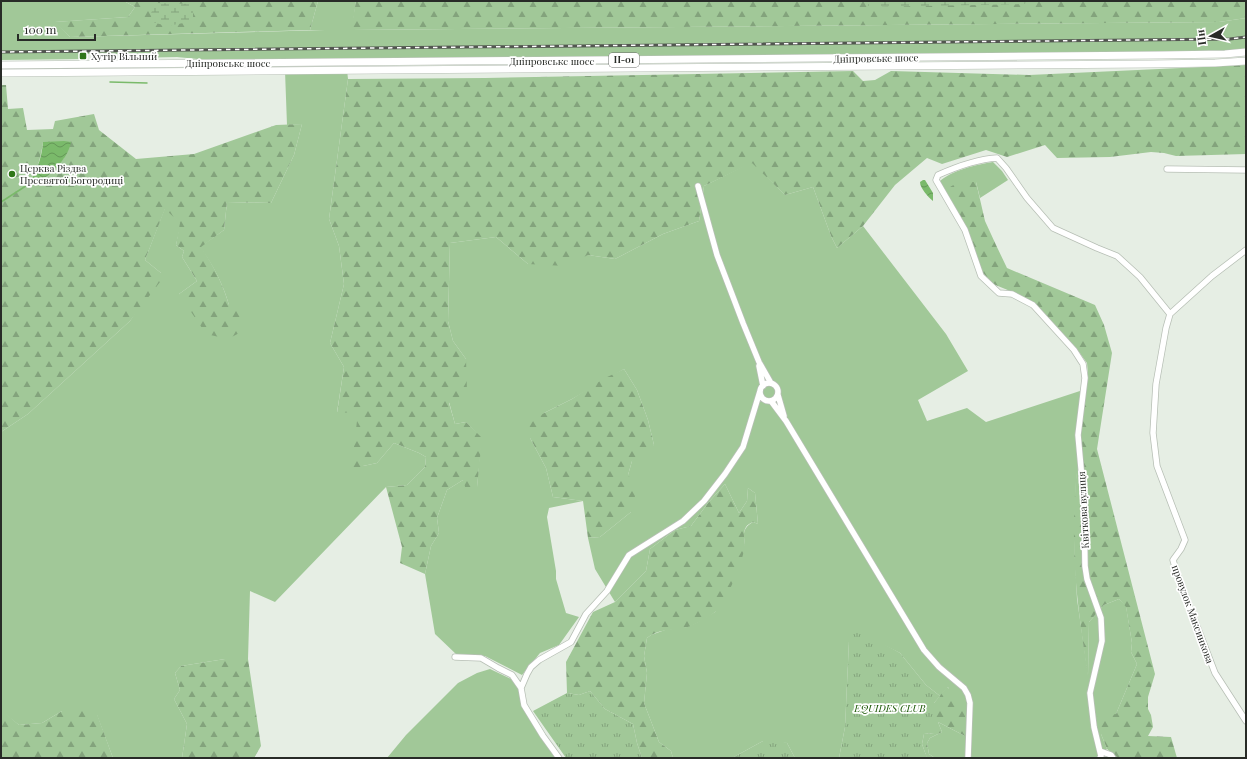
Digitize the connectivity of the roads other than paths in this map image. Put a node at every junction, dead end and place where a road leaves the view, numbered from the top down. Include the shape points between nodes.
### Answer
1 (1246, 52) edge
2 (1246, 62) edge
3 (1, 66) edge
4 (1, 73) edge
5 (1167, 168) dead end
6 (1246, 170) edge
7 (698, 186) dead end
8 (1246, 250) edge
9 (1170, 314) junction
10 (759, 362) junction
11 (772, 383) junction
12 (761, 388) junction
13 (778, 395) junction
14 (769, 401) junction
15 (754, 410) junction
16 (786, 421) junction
17 (454, 657) dead end
18 (521, 688) junction
19 (1246, 721) edge
20 (1100, 751) junction
21 (559, 758) edge
22 (968, 758) edge
23 (1100, 758) edge
24 (1113, 758) edge

1 - 3 main road, Дніпровське шосе / Н-01 via 1162,55
2 - 4 main road, Дніпровське шосе / Н-01
5 - 6 street
7 - 10 street via 717,255
8 - 9 street via 1212,276
9 - 19 street, провулок Максинкова via 1156,384 1153,433 1157,466 1185,540 1173,560 1215,673
9 - 20 street, Квіткова вулиця via 1140,277 1117,256 1053,228 997,158 984,159 938,175 936,180 964,230 981,276 999,293 1012,294 1033,305 1074,350 1083,364 1085,378 1078,435 1084,501 1085,566 1087,580 1101,618 1102,641 1090,693
10 - 11 street
10 - 12 street
11 - 12 street
11 - 13 street via 778,389
12 - 14 street via 762,398
12 - 15 street
13 - 14 street
13 - 16 street
14 - 15 street via 759,403
14 - 16 street
15 - 18 street via 743,447 704,501 683,521 629,555 607,591 586,614 571,642 531,667
16 - 22 street via 924,650 964,688 968,695
17 - 18 street via 481,658 512,675
18 - 21 street via 524,705
20 - 23 street, Квіткова вулиця
20 - 24 street

